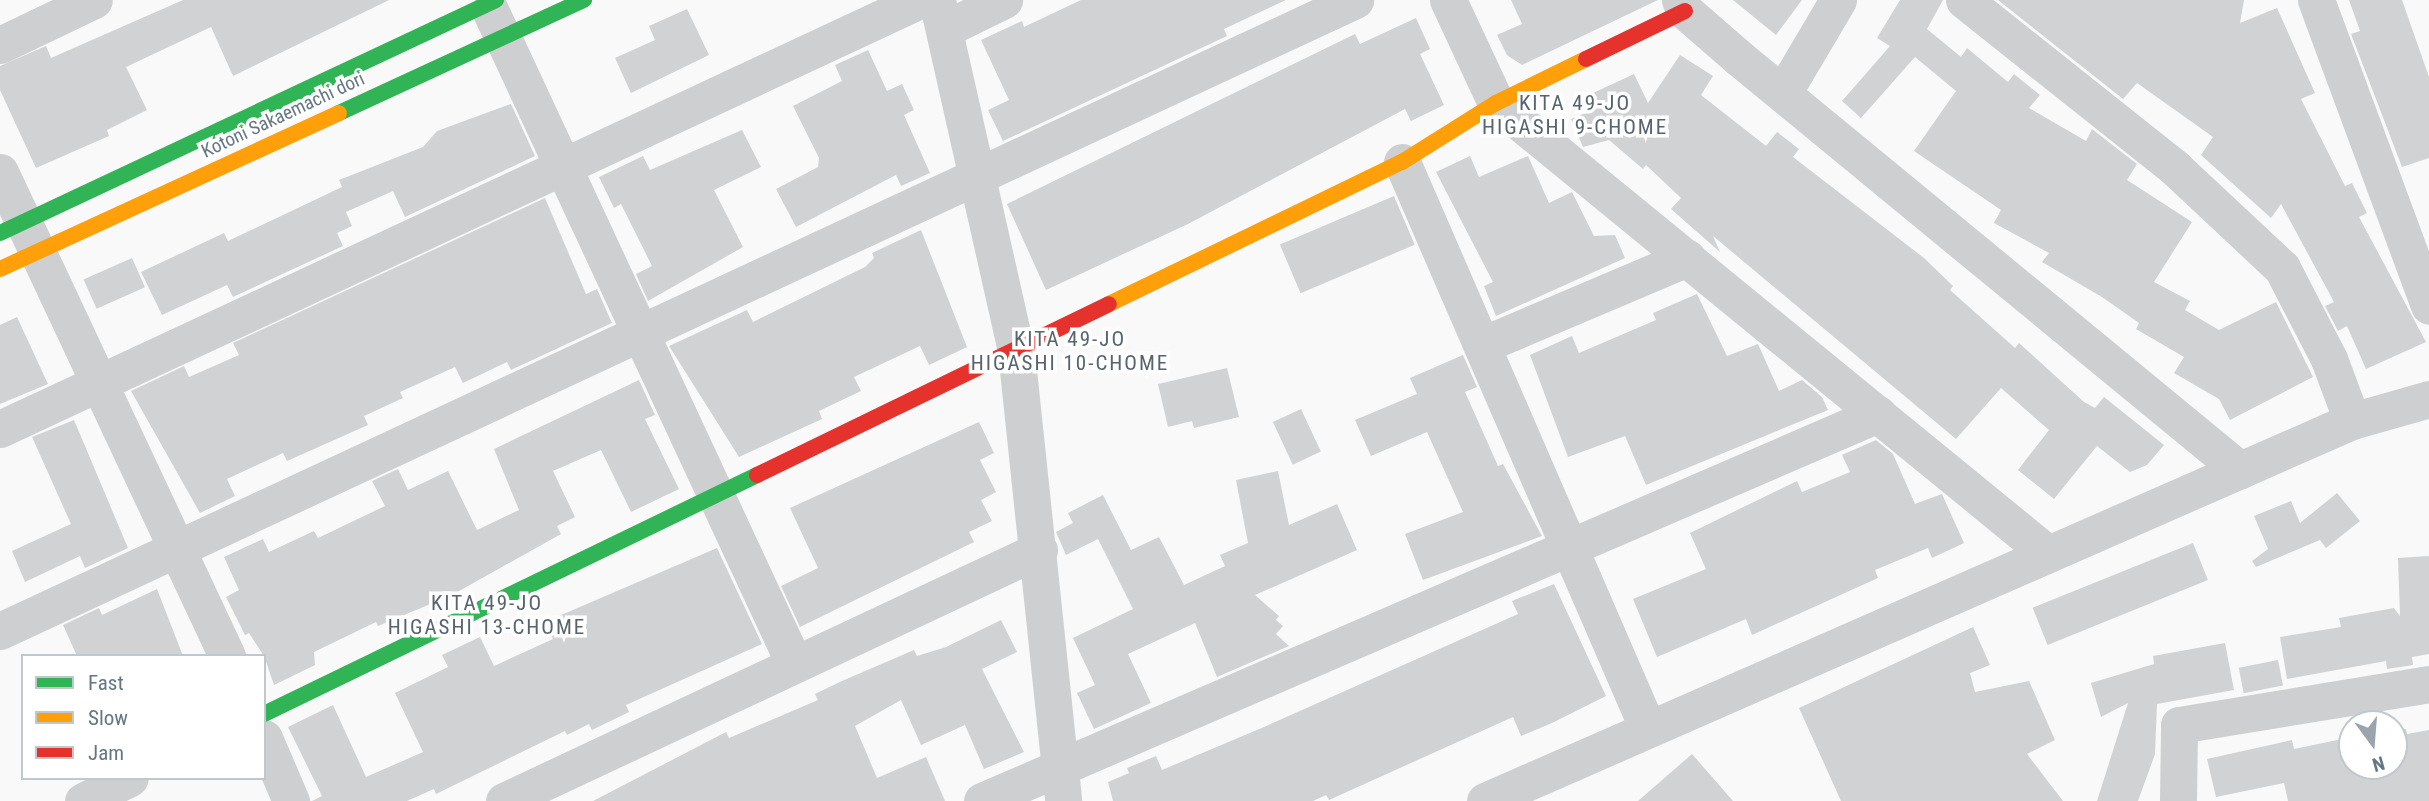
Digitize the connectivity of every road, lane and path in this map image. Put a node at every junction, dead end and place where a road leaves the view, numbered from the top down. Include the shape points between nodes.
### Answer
1 (94, 0) edge
2 (584, 0) edge
3 (920, 0) edge
4 (1004, 0) edge
5 (1355, 0) edge
6 (1448, 0) edge
7 (1838, 0) edge
8 (1965, 0) edge
9 (2316, 0) edge
10 (489, 1) edge
11 (1682, 6) edge
12 (941, 14) edge
13 (503, 38) junction
14 (0, 45) edge
15 (1783, 93) junction
16 (1496, 103) junction
17 (1402, 162) junction
18 (563, 168) junction
19 (0, 172) edge
20 (977, 180) junction
21 (21, 235) edge
22 (1687, 258) junction
23 (0, 269) edge
24 (2429, 306) edge
25 (641, 334) junction
26 (1482, 345) junction
27 (1016, 351) junction
28 (101, 382) junction
29 (2429, 399) edge
30 (1878, 414) junction
31 (2352, 421) junction
32 (0, 429) edge
33 (2240, 470) junction
34 (716, 496) junction
35 (1570, 547) junction
36 (178, 549) junction
37 (1039, 550) junction
38 (2047, 553) junction
39 (0, 631) edge
40 (226, 654) edge
41 (794, 663) junction
42 (2429, 684) edge
43 (266, 713) edge
44 (1648, 729) junction
45 (266, 743) edge
46 (126, 780) edge
47 (1061, 784) edge
48 (83, 801) edge
49 (291, 801) edge
50 (503, 801) edge
51 (982, 801) edge
52 (1485, 801) edge
53 (2178, 801) edge

1 - 14 street
2 - 13 street, Kotoni Sakaemachi dori
3 - 18 street
4 - 12 street
5 - 20 street
6 - 16 street
7 - 15 street
8 - 31 street via 2174,167 2282,268 2329,359
9 - 24 street
10 - 13 street
10 - 21 street, Kotoni Sakaemachi dori
11 - 15 street
11 - 16 street
12 - 20 street
13 - 18 street
13 - 21 street, Kotoni Sakaemachi dori
15 - 33 street
16 - 17 street
16 - 22 street
17 - 26 street
17 - 27 street
18 - 25 street
18 - 28 street
19 - 21 street
20 - 25 street
20 - 27 street
21 - 23 street, Kotoni Sakaemachi dori
21 - 28 street
22 - 26 street
22 - 30 street
25 - 34 street
25 - 36 street
26 - 35 street
27 - 34 street
27 - 37 street
28 - 32 street
28 - 36 street
29 - 31 street
30 - 35 street
30 - 38 street
31 - 33 street
33 - 38 street
34 - 41 street
34 - 43 street
35 - 44 street
35 - 47 street
36 - 39 street
36 - 40 street
37 - 41 street
37 - 47 street
38 - 44 street
41 - 50 street
42 - 53 street via 2179,725
44 - 52 street
45 - 49 street
46 - 48 street
47 - 51 street

